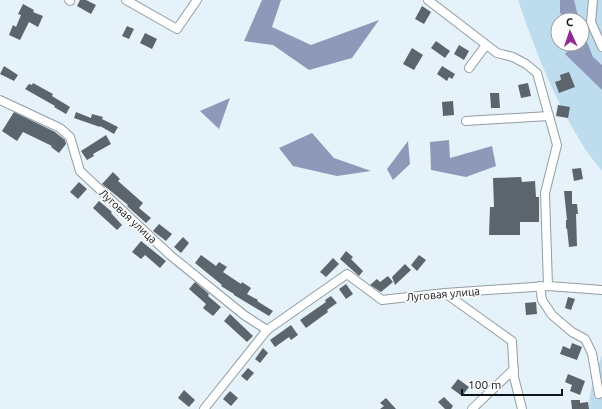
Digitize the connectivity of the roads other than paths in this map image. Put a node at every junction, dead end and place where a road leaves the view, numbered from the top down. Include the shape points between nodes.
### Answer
1 (126, 0) edge
2 (197, 0) edge
3 (428, 0) edge
4 (593, 0) edge
5 (486, 45) junction
6 (602, 47) edge
7 (469, 68) dead end
8 (0, 100) edge
9 (549, 116) junction
10 (466, 120) dead end
11 (544, 286) junction
12 (602, 290) edge
13 (445, 293) junction
14 (267, 330) junction
15 (514, 369) junction
16 (599, 394) dead end
17 (520, 408) edge
18 (204, 409) edge
19 (472, 409) edge

1 - 2 street via 177,29
3 - 5 street
4 - 6 street via 591,22
5 - 7 street
5 - 9 street via 497,53 526,64 537,73
8 - 14 street, Луговая улица via 60,128 70,137 80,171 170,255 244,315
9 - 10 street
9 - 11 street via 558,145 545,193
11 - 12 street, Луговая улица
11 - 13 street, Луговая улица
11 - 16 street via 542,300 552,315 585,339 592,353
13 - 14 street, Луговая улица via 382,300 347,274
13 - 15 street via 512,341
14 - 18 street, Луговая улица
15 - 17 street
15 - 19 street

